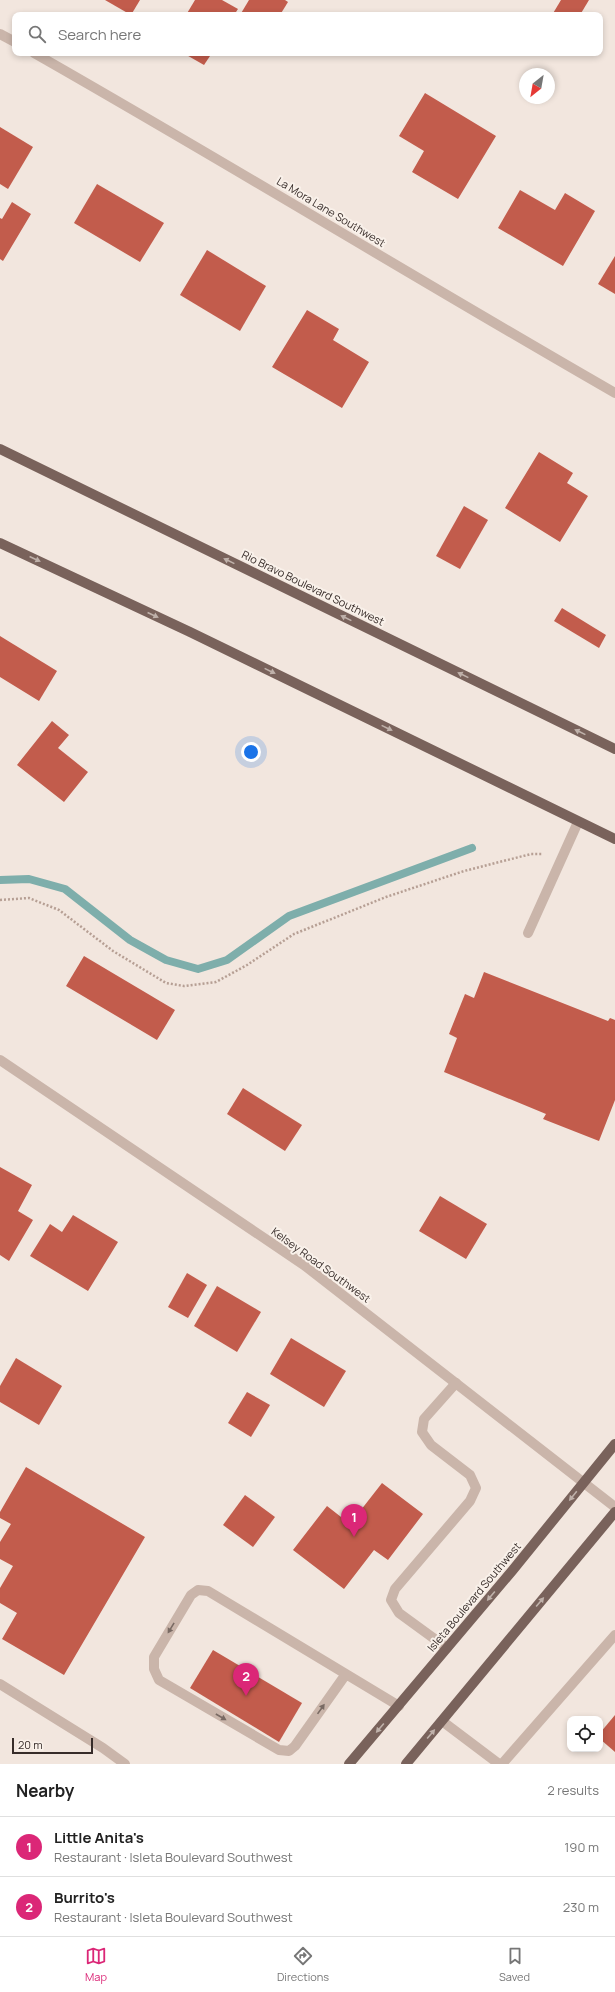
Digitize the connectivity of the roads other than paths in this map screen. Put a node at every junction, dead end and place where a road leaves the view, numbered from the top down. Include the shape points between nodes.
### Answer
1 (0, 34) edge
2 (12, 40) edge
3 (39, 56) edge
4 (615, 393) edge
5 (0, 449) edge
6 (0, 543) edge
7 (615, 749) edge
8 (578, 822) junction
9 (615, 839) edge
10 (528, 933) dead end
11 (0, 1060) edge
12 (456, 1383) junction
13 (615, 1444) edge
14 (584, 1482) junction
15 (615, 1507) edge
16 (615, 1512) edge
17 (615, 1635) edge
18 (447, 1648) junction
19 (346, 1674) junction
20 (0, 1684) edge
21 (399, 1706) junction
22 (442, 1721) junction
23 (126, 1764) edge
24 (349, 1764) edge
25 (406, 1764) edge
26 (499, 1764) edge
27 (502, 1764) edge

1 - 2 street
3 - 4 street, La Mora Lane Southwest via 170,130
7 -> 5 main road, Rio Bravo Boulevard Southwest
6 -> 8 main road via 190,632
8 - 9 main road
8 - 10 street
11 - 12 street, Kelsey Road Southwest via 304,1265
12 - 14 street, Kelsey Road Southwest
12 - 18 street via 424,1419 422,1432 431,1445 470,1475 476,1488 470,1501 395,1589 391,1600 399,1613
13 - 14 main road, Isleta Boulevard Southwest
14 - 15 street, Kelsey Road Southwest
14 -> 18 main road, Isleta Boulevard Southwest
22 -> 16 main road
17 - 27 street
18 - 21 main road, Isleta Boulevard Southwest
19 -> 19 street via 208,1591 198,1590 191,1595 154,1657 154,1669 159,1680 279,1750 289,1751
19 - 21 street
20 - 23 street
21 -> 24 main road, Isleta Boulevard Southwest
25 -> 22 main road
22 - 26 street

